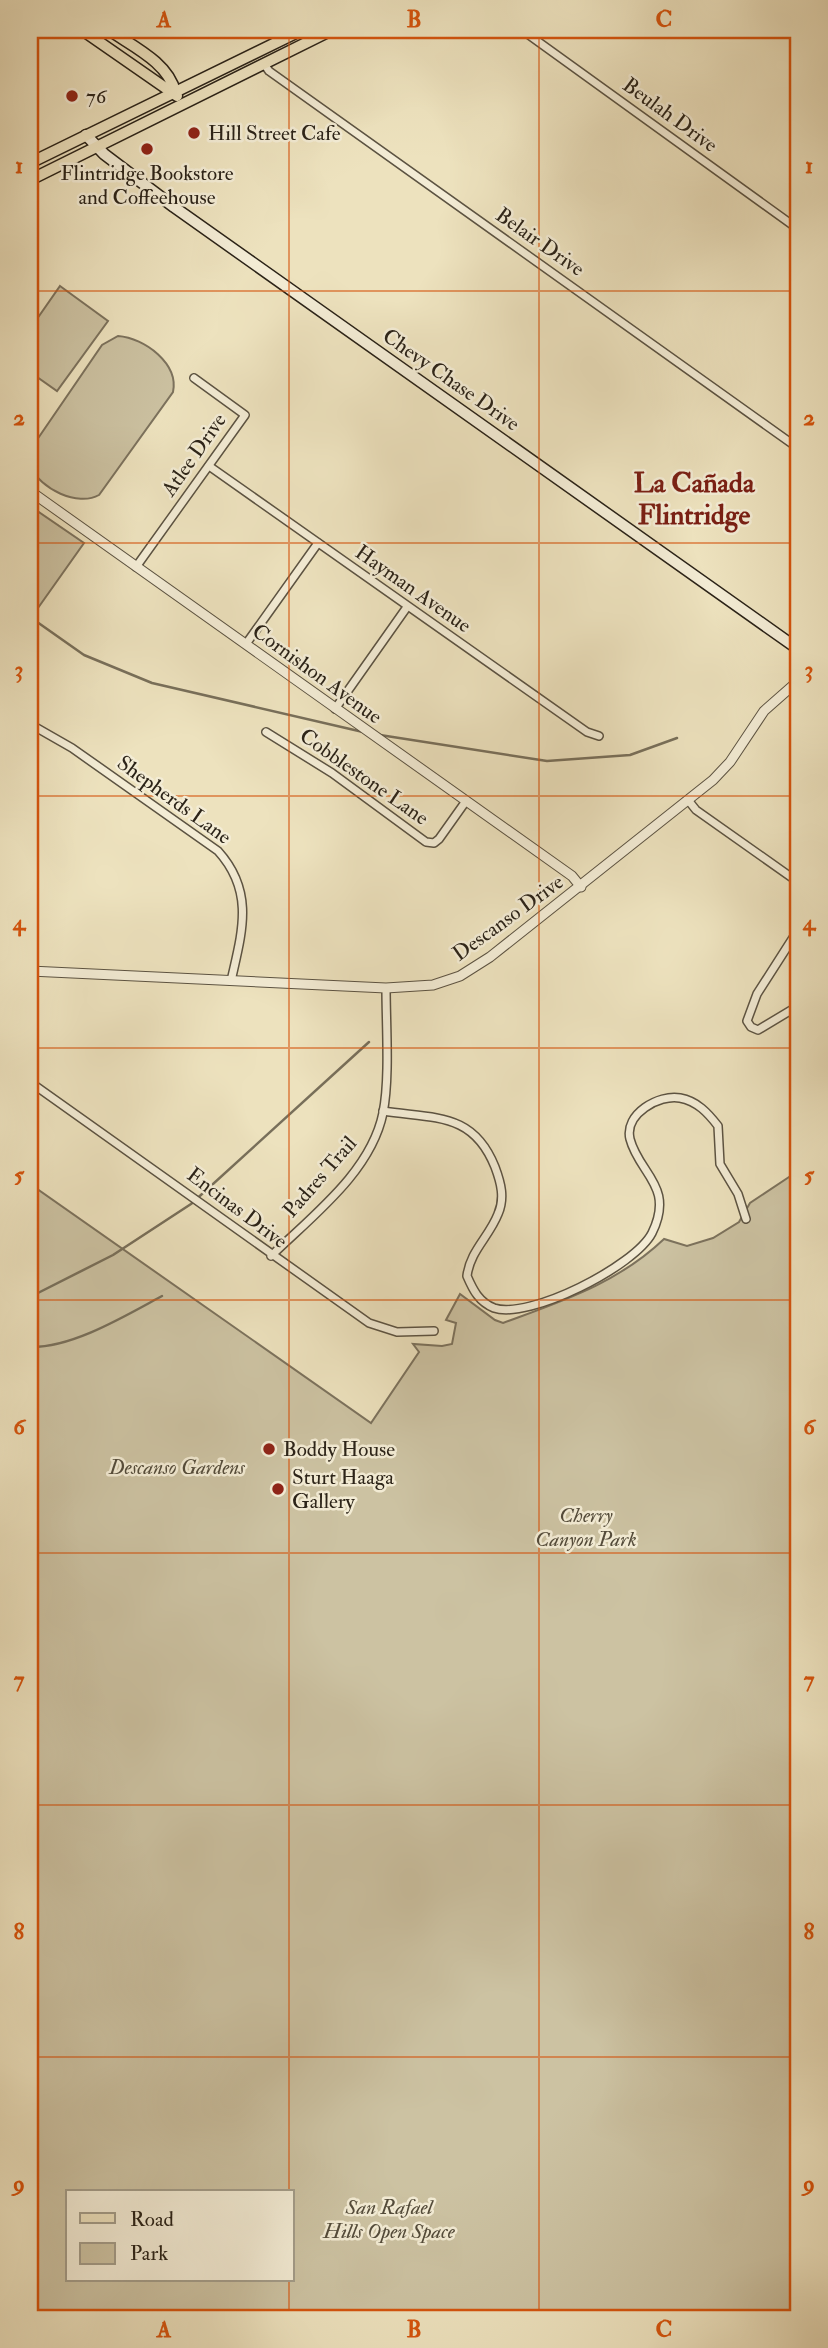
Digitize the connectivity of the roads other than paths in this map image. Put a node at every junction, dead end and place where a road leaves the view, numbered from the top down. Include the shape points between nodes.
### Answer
1 (82, 30) edge
2 (109, 30) edge
3 (302, 30) edge
4 (332, 30) edge
5 (522, 30) edge
6 (100, 42) junction
7 (257, 52) junction
8 (264, 64) junction
9 (174, 92) junction
10 (184, 104) junction
11 (86, 135) junction
12 (97, 148) junction
13 (30, 163) edge
14 (30, 180) edge
15 (798, 229) edge
16 (194, 378) dead end
17 (798, 447) edge
18 (209, 466) junction
19 (30, 491) edge
20 (318, 542) junction
21 (136, 567) junction
22 (407, 607) junction
23 (246, 644) junction
24 (798, 649) edge
25 (798, 681) edge
26 (798, 692) edge
27 (783, 696) junction
28 (335, 709) junction
29 (30, 724) edge
30 (266, 732) dead end
31 (599, 736) dead end
32 (688, 800) junction
33 (466, 801) junction
34 (798, 882) edge
35 (581, 887) junction
36 (798, 930) edge
37 (30, 971) edge
38 (232, 981) junction
39 (386, 988) junction
40 (798, 1006) edge
41 (30, 1082) edge
42 (383, 1111) junction
43 (746, 1219) dead end
44 (271, 1256) junction
45 (434, 1331) dead end

1 - 6 main road
2 - 6 street
2 - 9 main road via 164,69
3 - 7 main road
4 - 8 main road
5 - 15 street, Beulah Drive
6 - 9 main road
7 - 8 main road
7 - 9 main road
8 - 10 main road
8 - 17 street, Belair Drive
9 - 10 main road
9 - 11 main road
10 - 12 main road
11 - 12 main road, Chevy Chase Drive
11 - 13 main road
12 - 14 main road
12 - 24 main road, Chevy Chase Drive
16 - 18 street, Atlee Drive via 245,415
18 - 20 street, Hayman Avenue
18 - 21 street, Atlee Drive
19 - 21 street, Cornishon Avenue
20 - 22 street, Hayman Avenue
20 - 23 street
21 - 23 street, Cornishon Avenue
22 - 28 street
22 - 31 street, Hayman Avenue
23 - 28 street, Cornishon Avenue
25 - 27 street, Descanso Drive
26 - 27 street
27 - 32 street, Descanso Drive via 764,711 721,772
28 - 33 street, Cornishon Avenue
29 - 38 street, Shepherds Lane via 78,751 231,865 243,903
30 - 33 street, Cobblestone Lane via 332,773 426,842 439,839
32 - 34 street
32 - 35 street, Descanso Drive
33 - 35 street, Cornishon Avenue
35 - 39 street, Descanso Drive via 460,976 433,985
36 - 40 street via 757,993 747,1021 758,1030
37 - 38 street, Descanso Drive
38 - 39 street, Descanso Drive
39 - 42 street, Padres Trail
41 - 44 street, Encinas Drive
42 - 43 street via 458,1124 474,1132 488,1151 502,1193 501,1207 475,1250 467,1276 480,1300 493,1307 523,1308 574,1290 607,1274 642,1248 657,1216 658,1198 654,1181 630,1138 630,1126 638,1114 665,1098 694,1102 718,1126 720,1164
42 - 44 street, Padres Trail via 366,1156
44 - 45 street, Encinas Drive via 369,1323 397,1332

